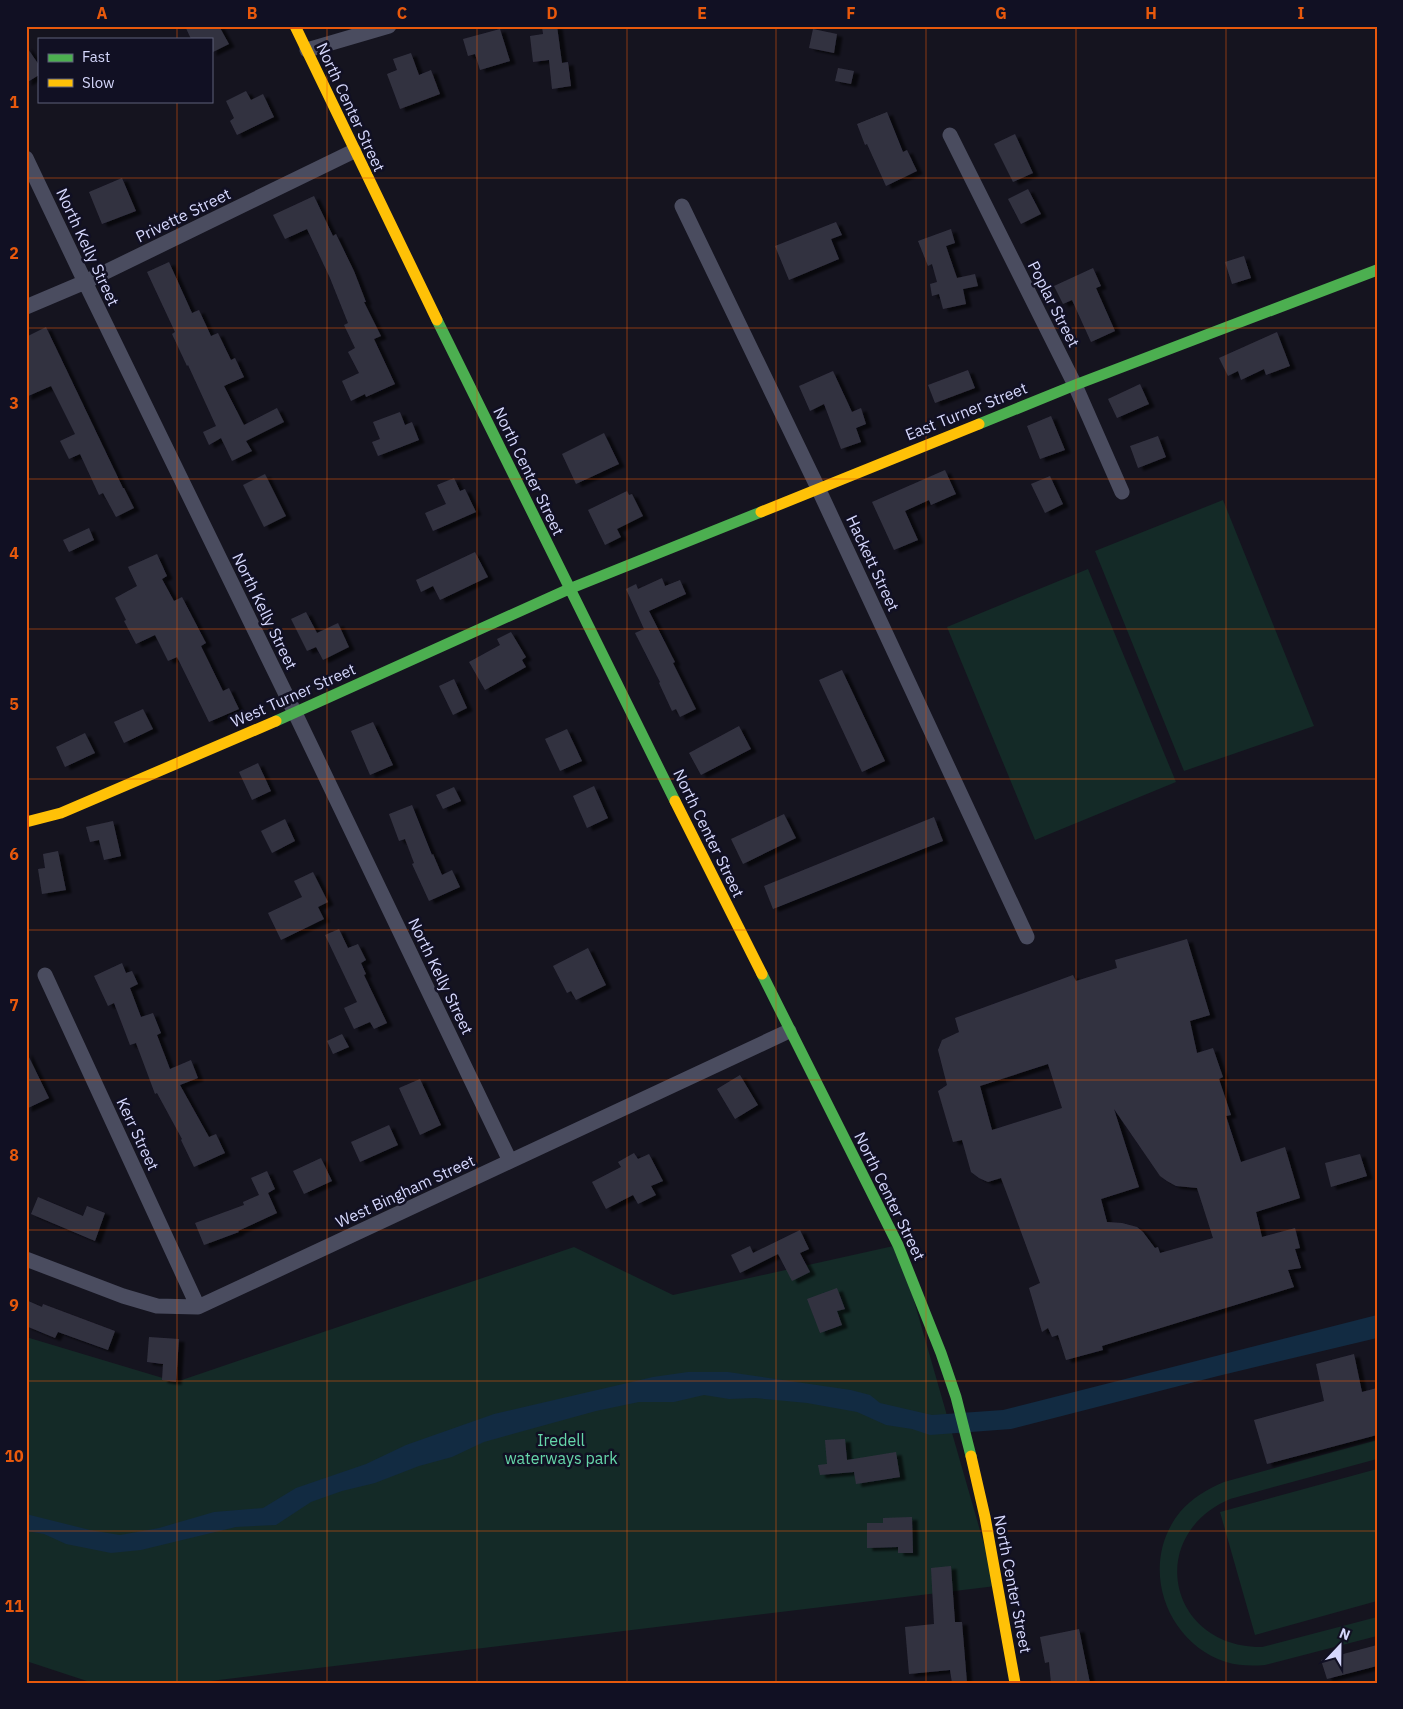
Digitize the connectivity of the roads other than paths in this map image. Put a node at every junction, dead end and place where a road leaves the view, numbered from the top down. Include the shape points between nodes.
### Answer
1 (295, 26) edge
2 (389, 26) edge
3 (307, 50) junction
4 (950, 135) dead end
5 (354, 151) junction
6 (26, 158) edge
7 (682, 206) dead end
8 (1377, 270) edge
9 (84, 282) junction
10 (26, 307) edge
11 (1075, 385) junction
12 (818, 488) junction
13 (1122, 492) dead end
14 (569, 589) junction
15 (295, 713) junction
16 (26, 822) edge
17 (1027, 937) dead end
18 (45, 975) dead end
19 (789, 1031) junction
20 (510, 1162) junction
21 (26, 1259) edge
22 (198, 1307) junction
23 (1015, 1683) edge

1 - 3 main road, North Center Street
2 - 3 street
3 - 5 main road, North Center Street
4 - 11 street, Poplar Street
5 - 9 street, Privette Street
5 - 14 main road, North Center Street
6 - 9 street, North Kelly Street
7 - 12 street, Hackett Street
8 - 11 main road, East Turner Street
9 - 10 street, Privette Street
9 - 15 street, North Kelly Street
11 - 12 main road, East Turner Street
11 - 13 street, Poplar Street
12 - 14 main road, East Turner Street
12 - 17 street, Hackett Street
14 - 15 main road, West Turner Street
14 - 19 main road, North Center Street
15 - 16 main road, West Turner Street via 61,813
15 - 20 street, North Kelly Street
18 - 22 street, Kerr Street
19 - 20 street, West Bingham Street
19 - 23 main road, North Center Street via 898,1245 934,1330 963,1423
20 - 22 street, West Bingham Street
21 - 22 street, West Bingham Street via 157,1306

